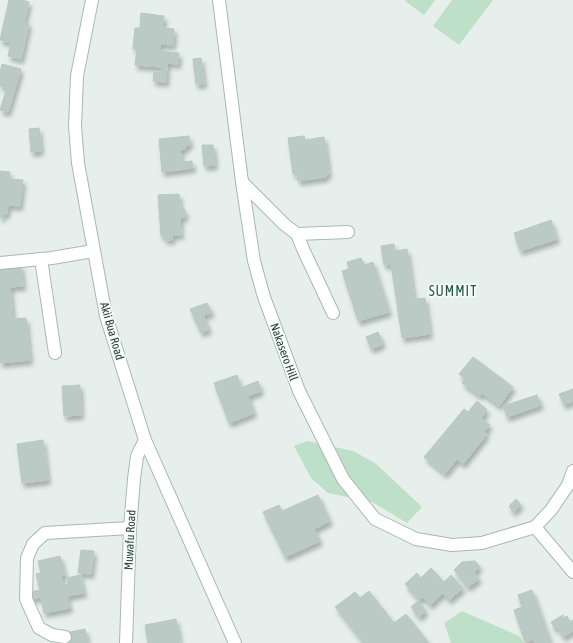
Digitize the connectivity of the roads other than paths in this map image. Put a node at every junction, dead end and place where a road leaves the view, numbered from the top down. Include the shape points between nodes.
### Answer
1 (92, 0) edge
2 (219, 0) edge
3 (242, 182) junction
4 (348, 232) dead end
5 (297, 234) junction
6 (93, 251) junction
7 (40, 259) junction
8 (0, 262) edge
9 (333, 313) dead end
10 (55, 353) dead end
11 (145, 440) junction
12 (573, 471) edge
13 (535, 527) junction
14 (130, 528) junction
15 (573, 572) edge
16 (65, 636) dead end
17 (126, 643) edge
18 (235, 643) edge

1 - 6 street, Akii Bua Road via 76,76 75,126 78,163
2 - 3 street, Nakasero Hill
3 - 5 street
3 - 13 street, Nakasero Hill via 255,266 298,391 343,479 375,519 416,539 452,545 482,543
4 - 5 street
5 - 9 street
6 - 7 street
6 - 11 street, Akii Bua Road via 106,316
7 - 8 street
7 - 10 street
11 - 14 street, Muwafu Road via 137,456
11 - 18 street, Akii Bua Road
12 - 13 street via 568,484 551,510
13 - 15 street
14 - 16 street via 45,533 33,544 27,558 26,599 39,628 52,635
14 - 17 street, Muwafu Road

